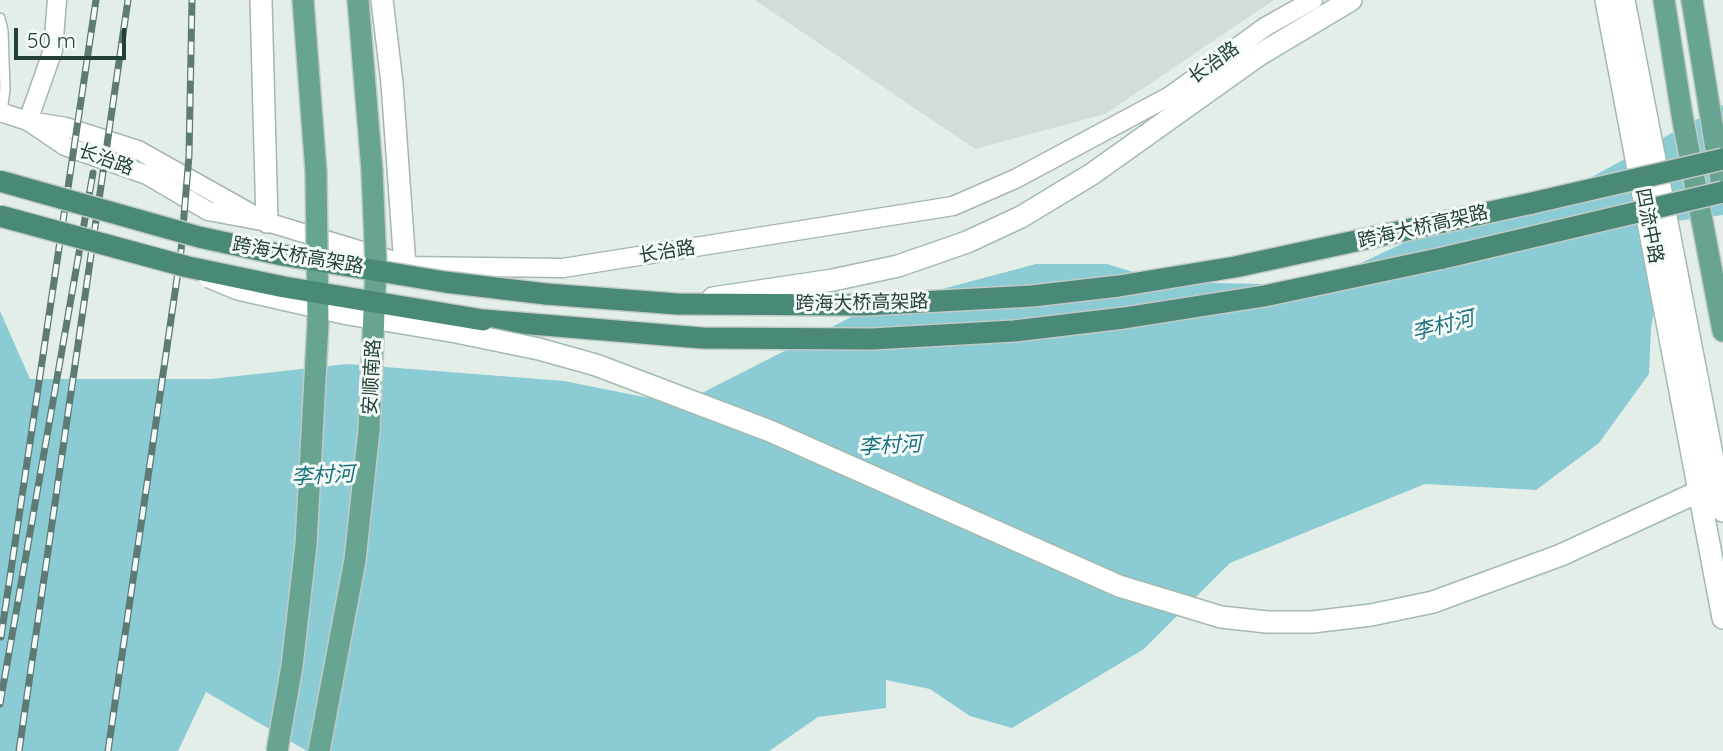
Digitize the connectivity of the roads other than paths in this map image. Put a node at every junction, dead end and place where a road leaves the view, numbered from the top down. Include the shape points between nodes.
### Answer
1 (57, 0) edge
2 (261, 0) edge
3 (303, 0) edge
4 (358, 0) edge
5 (382, 0) edge
6 (1312, 0) edge
7 (1351, 0) edge
8 (1606, 0) edge
9 (1624, 0) edge
10 (1664, 0) edge
11 (1692, 0) edge
12 (0, 18) edge
13 (1, 112) edge
14 (28, 121) junction
15 (1723, 159) edge
16 (0, 181) edge
17 (1723, 192) edge
18 (0, 216) edge
19 (267, 222) junction
20 (405, 266) junction
21 (188, 267) junction
22 (677, 304) junction
23 (1723, 331) edge
24 (1702, 450) junction
25 (1714, 485) edge
26 (1723, 511) edge
27 (1723, 618) edge
28 (277, 751) edge
29 (319, 751) edge

1 - 14 street via 52,50
2 - 19 main road
3 - 28 main road, bridge via 316,172 318,323 306,544
4 - 29 main road, 安顺南路, bridge via 376,266 369,430 355,559
5 - 20 main road via 393,83
6 - 20 street, 长治路 via 1265,27 1170,96 1015,179 953,206 562,268
7 - 22 main road via 1259,55 1021,218 898,266
8 - 24 main road, 四流中路, bridge
9 - 24 main road, 四流中路, bridge
10 - 23 main road, bridge
11 - 17 main road
12 - 13 lane via 5,89
13 - 14 street
14 - 19 street, 长治路 via 66,127 138,150
15 - 22 highway, 跨海大桥高架路, bridge via 1339,246 1119,286 865,305
16 - 22 highway, 跨海大桥高架路, bridge via 186,234 282,255 446,282
17 - 21 highway, 跨海大桥高架路, bridge via 1264,296 1014,331 872,339 702,338 508,323 284,288
18 - 21 highway, 跨海大桥高架路, bridge
19 - 20 street, 长治路
21 - 25 main road, bridge via 250,292 539,349 596,365 770,431 1119,586 1222,617 1312,622 1433,602 1561,555
24 - 25 main road
25 - 26 main road
25 - 27 main road

